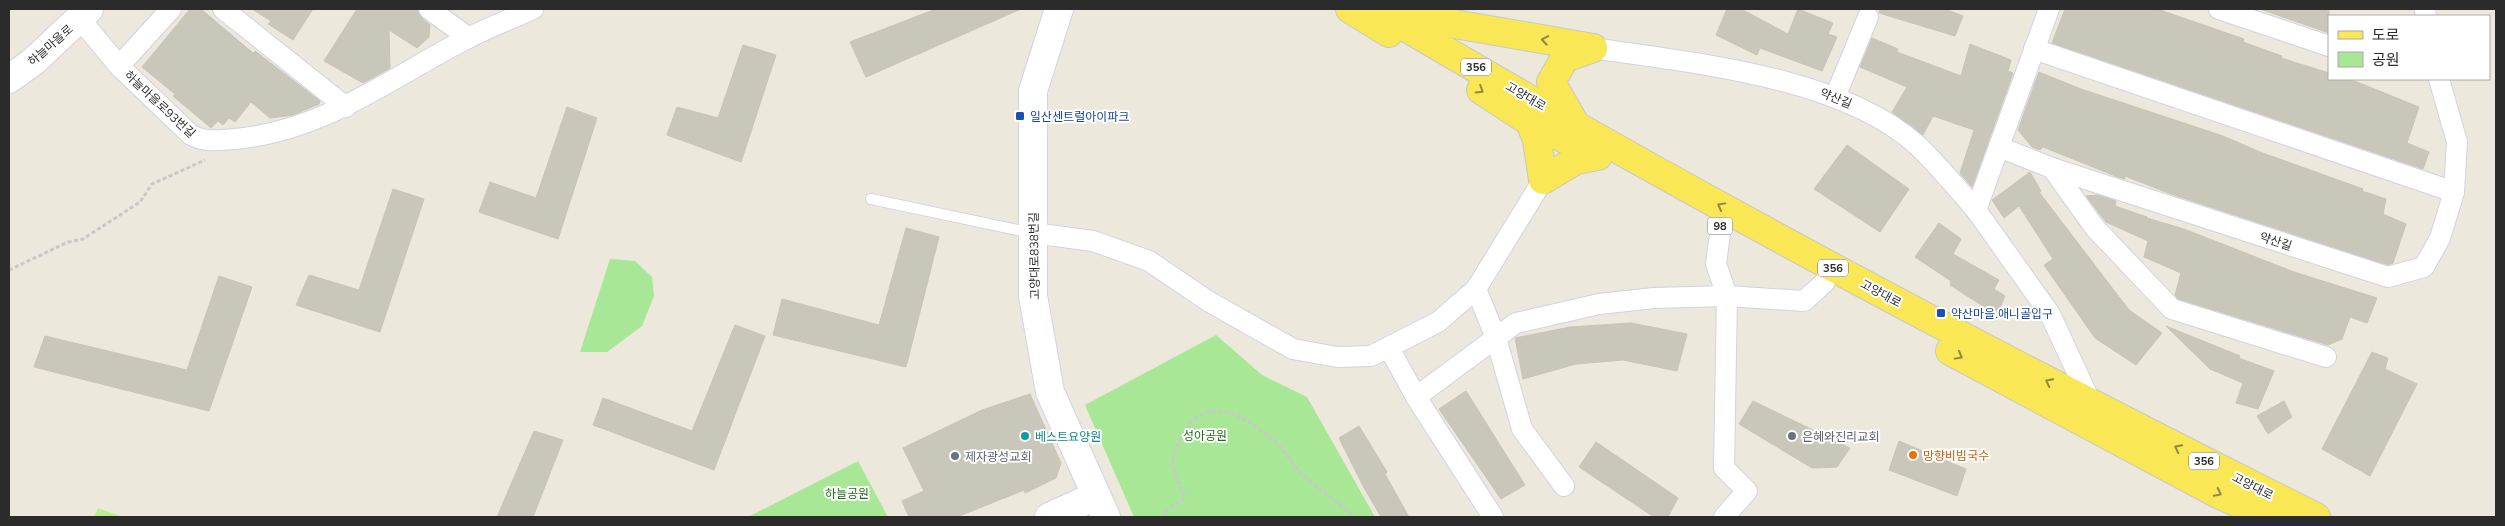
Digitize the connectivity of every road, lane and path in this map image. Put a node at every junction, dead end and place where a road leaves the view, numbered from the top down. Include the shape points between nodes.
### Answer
1 (171, 9) edge
2 (223, 9) edge
3 (429, 9) edge
4 (533, 9) edge
5 (1059, 9) edge
6 (1350, 9) edge
7 (2049, 9) edge
8 (2219, 9) edge
9 (1377, 10) edge
10 (80, 12) edge
11 (1868, 17) dead end
12 (469, 38) junction
13 (2328, 46) edge
14 (1593, 48) junction
15 (2034, 49) junction
16 (119, 66) junction
17 (9, 78) edge
18 (2435, 80) edge
19 (1835, 97) junction
20 (346, 107) junction
21 (1530, 122) junction
22 (1576, 125) junction
23 (203, 141) junction
24 (1999, 147) junction
25 (1598, 156) junction
26 (2052, 168) junction
27 (1543, 180) junction
28 (2454, 192) junction
29 (871, 199) dead end
30 (1976, 210) junction
31 (1721, 226) junction
32 (1033, 233) junction
33 (9, 270) edge
34 (1825, 282) junction
35 (1476, 290) junction
36 (1727, 296) junction
37 (1496, 338) junction
38 (1389, 348) junction
39 (2326, 357) dead end
40 (1416, 397) junction
41 (2095, 417) junction
42 (1564, 486) dead end
43 (1101, 507) edge
44 (1049, 517) edge
45 (1166, 517) edge
46 (1354, 517) edge
47 (1493, 517) edge
48 (1724, 517) edge
49 (2269, 517) edge
50 (2316, 517) edge

1 - 16 street, 하늘마을로93번길
2 - 20 street
3 - 12 street
4 - 12 street, 하늘마을로93번길
5 - 32 street, 고양대로838번길 via 1033,91
6 -> 21 main road, 고양대로 / 98
7 - 15 street
8 - 13 street
14 -> 9 main road
9 - 22 main road, 고양대로 / 356
10 - 16 street, 하늘마을로93번길
10 - 17 street, 하늘마을로 via 34,61
11 - 19 street
12 - 20 street, 하늘마을로93번길
14 - 19 street, 약산길 via 1773,79
14 - 22 main road via 1565,58 1551,82
15 - 24 street
15 - 28 street
16 - 23 street, 하늘마을로93번길 via 191,135
18 - 28 street, 약산길 via 2457,142
19 - 30 street, 약산길 via 1885,122 1916,144
20 - 23 street, 하늘마을로93번길 via 301,126 247,138
21 - 25 main road, 고양대로 / 98
21 - 27 main road via 1537,140
41 -> 22 main road, 고양대로 / 356
23 - 33 path via 208,158 152,184 140,202 83,239 68,242
24 - 26 street, 약산길
24 - 30 street
25 - 27 main road via 1576,160
25 - 31 main road, 고양대로 / 98
26 - 28 street, 약산길 via 2388,277 2424,268 2440,238
26 - 39 street via 2096,228 2172,310
27 - 35 street
29 - 32 lane
30 - 41 street, 약산길 via 2050,314
31 - 34 main road, 고양대로 / 98
31 - 36 street via 1716,264
32 - 38 street via 1093,241 1148,261 1208,301 1293,349 1337,357 1371,356
32 - 43 street, 고양대로838번길 via 1033,296 1050,392
34 - 36 street via 1804,301
34 -> 41 main road, 고양대로 / 98
35 - 37 street
35 - 38 street via 1438,322
36 - 37 street via 1654,298 1599,304 1516,323
36 - 48 street via 1724,468 1747,491
37 - 40 street
37 - 42 street via 1522,429
38 - 40 street
40 - 47 street
41 -> 49 main road, 고양대로 / 98 via 2216,493
50 -> 41 main road, 고양대로 / 356
43 - 44 street
45 - 46 path via 1164,512 1185,498 1173,468 1173,450 1188,426 1204,412 1227,411 1244,418 1261,431 1302,473

